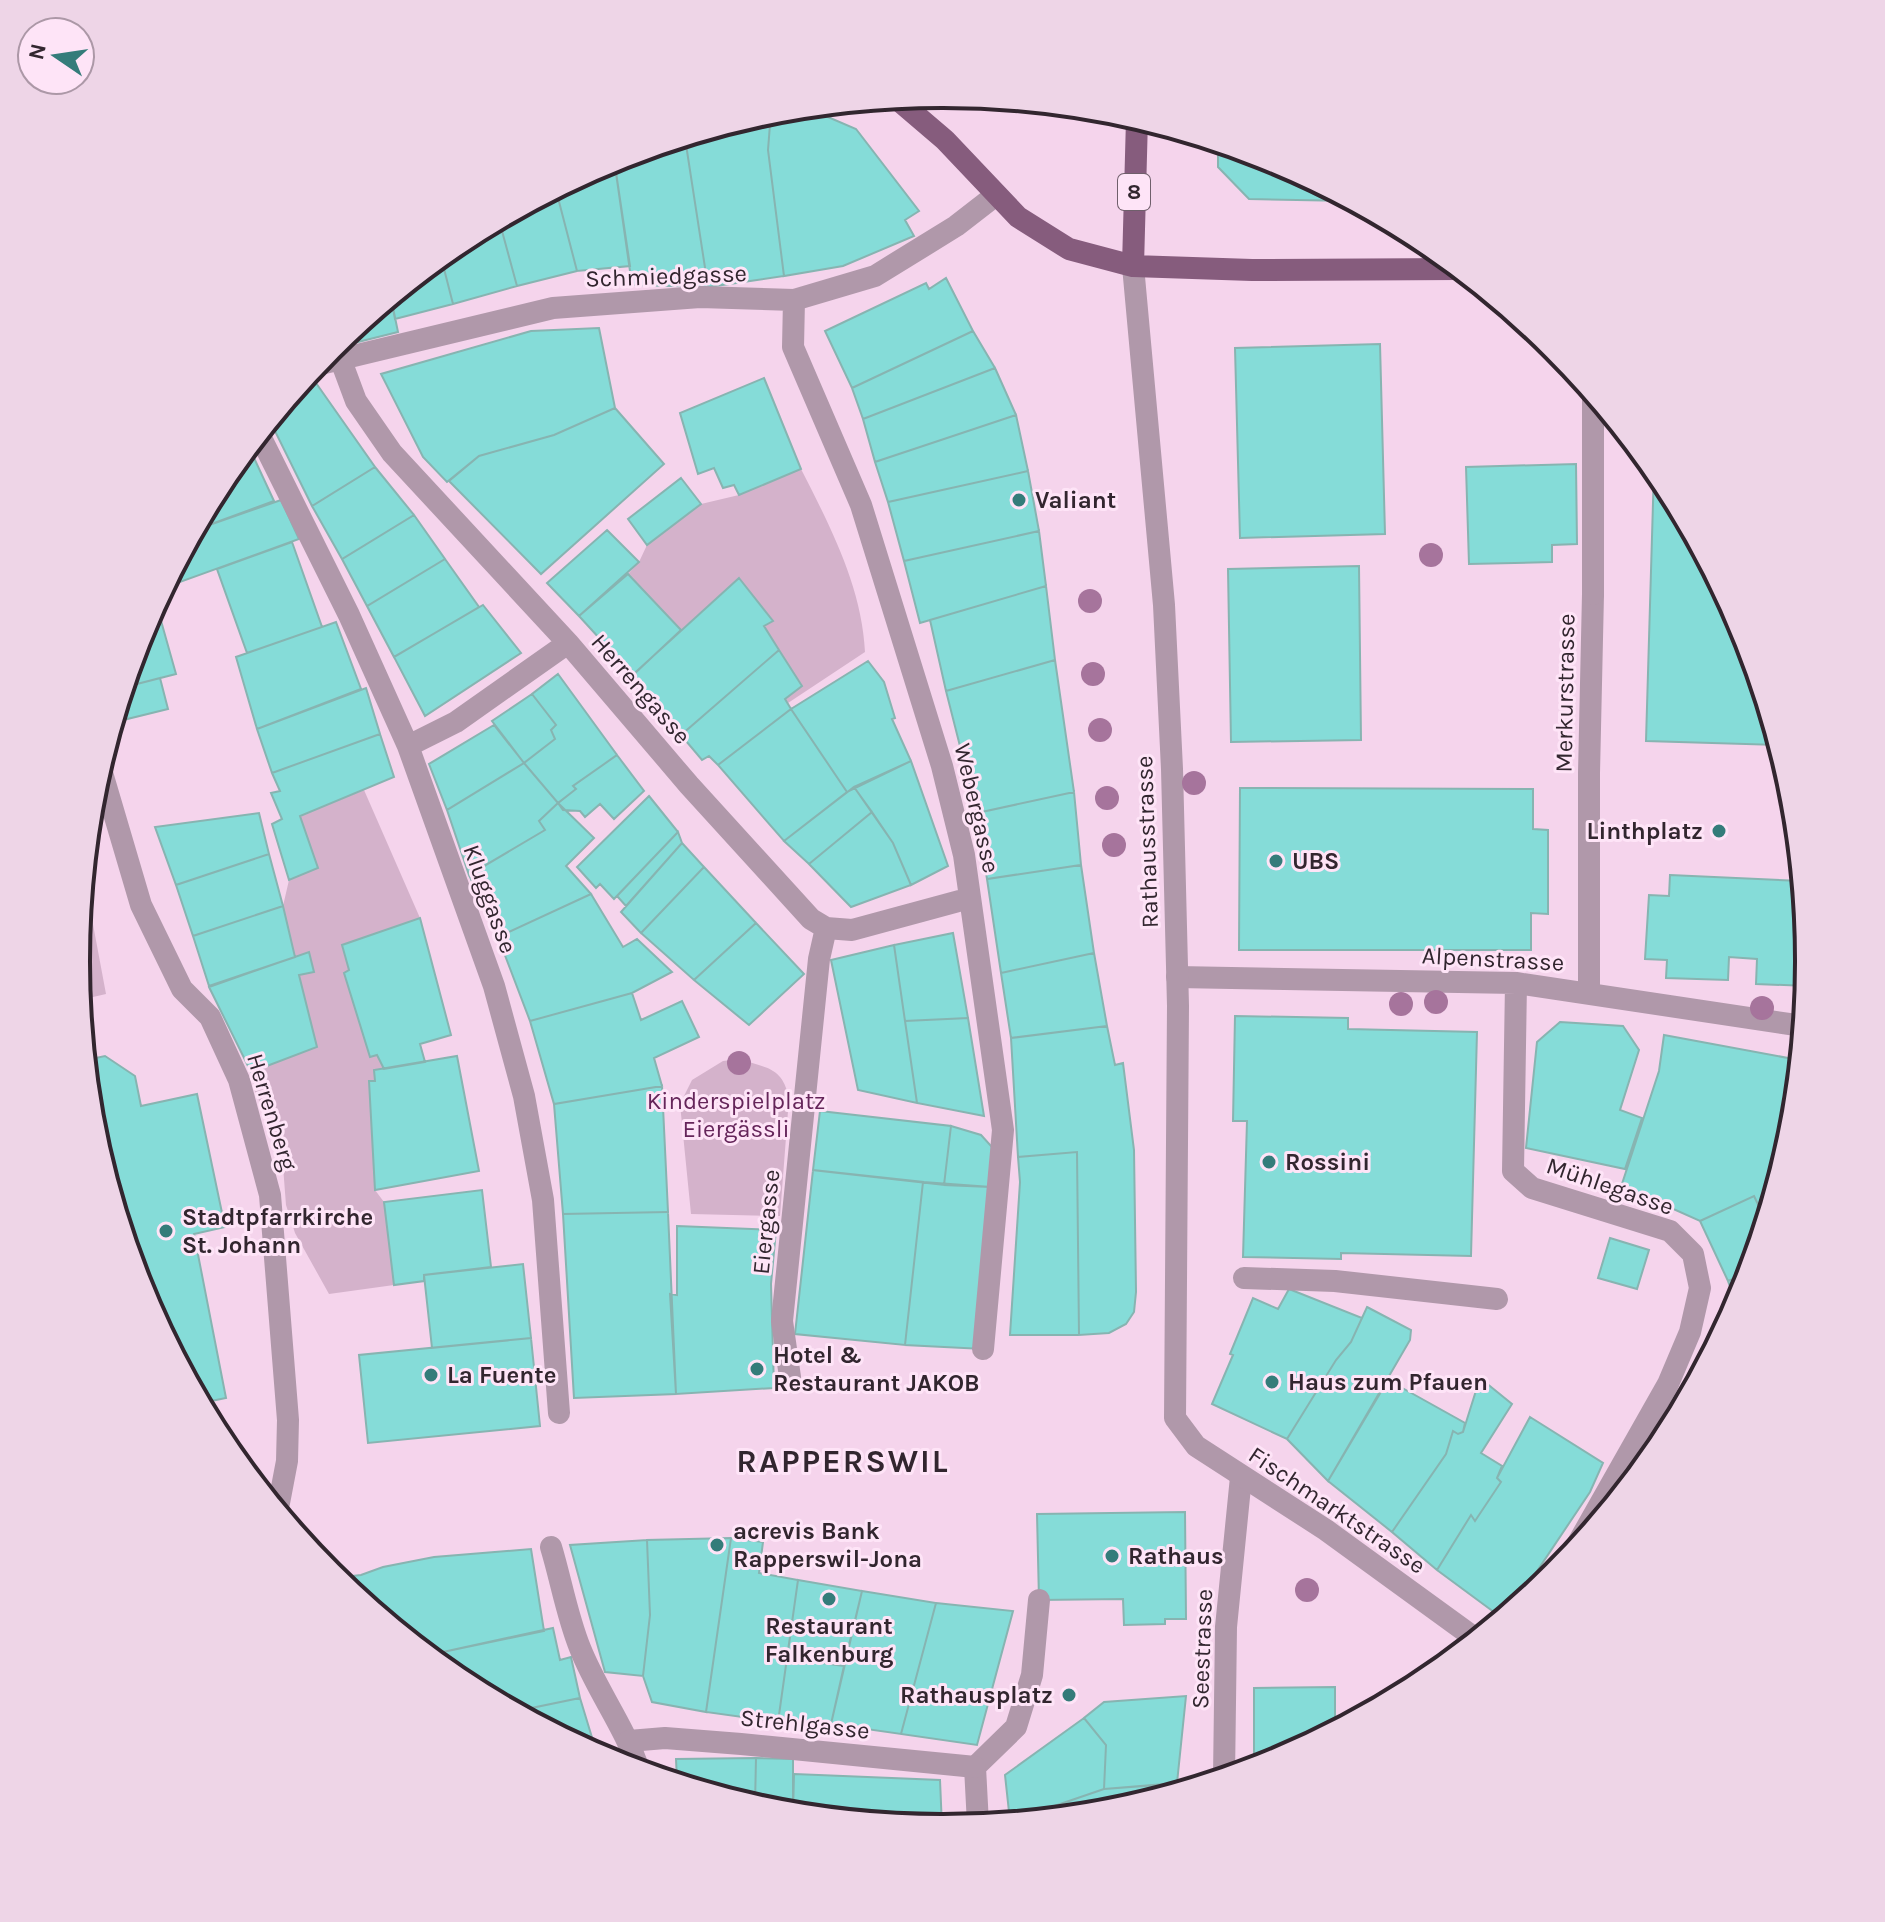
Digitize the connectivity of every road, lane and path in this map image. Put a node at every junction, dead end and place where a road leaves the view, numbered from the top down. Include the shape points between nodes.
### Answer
1 (909, 109) edge
2 (1137, 132) edge
3 (996, 195) junction
4 (1133, 266) junction
5 (1439, 269) edge
6 (794, 300) junction
7 (340, 358) joint
8 (1593, 411) edge
9 (264, 445) edge
10 (568, 643) junction
11 (408, 746) junction
12 (107, 790) edge
13 (970, 898) junction
14 (826, 928) junction
15 (1177, 977) junction
16 (1516, 983) junction
17 (1589, 992) junction
18 (1792, 1024) edge
19 (1244, 1278) dead end
20 (1497, 1299) dead end
21 (983, 1349) dead end
22 (790, 1377) dead end
23 (559, 1413) dead end
24 (1175, 1418) joint
25 (1641, 1435) junction
26 (1649, 1438) edge
27 (1241, 1477) junction
28 (280, 1497) edge
29 (1605, 1497) edge
30 (551, 1547) dead end
31 (1039, 1600) dead end
32 (1467, 1632) edge
33 (629, 1741) junction
34 (634, 1756) edge
35 (1224, 1765) edge
36 (975, 1767) junction
37 (977, 1813) edge

1 - 3 main road
2 - 4 main road, 8
3 - 4 main road via 1018,217 1069,249
3 - 6 street, Schmiedgasse via 875,276
4 - 5 main road
4 - 15 street, Rathausstrasse via 1164,605
6 - 7 street, Schmiedgasse via 700,297 553,308
6 - 13 street, Webergasse via 793,347 861,505 889,591 942,766
7 - 10 street, Herrengasse via 356,401 392,453
8 - 17 street, Merkurstrasse
9 - 11 street, Kluggasse
10 - 11 street via 456,722
10 - 14 street, Herrengasse via 760,863 811,919
11 - 23 street, Kluggasse via 494,986 524,1096 543,1200
12 - 28 street, Herrenberg via 141,905 182,989 210,1017 239,1080 270,1195 288,1420
13 - 14 street via 852,930
13 - 21 street, Webergasse via 1003,1130
14 - 22 street, Eiergasse via 782,1321
15 - 16 street, Alpenstrasse
15 - 24 street, Rathausstrasse
16 - 17 street, Alpenstrasse
16 - 25 street, Mühlegasse via 1513,1171 1532,1188 1670,1231 1693,1254 1700,1288 1690,1332
17 - 18 street, Alpenstrasse
19 - 20 street via 1335,1281
24 - 27 street, Fischmarktstrasse via 1196,1446
25 - 26 street
25 - 29 street, Mühlegasse
27 - 32 street, Fischmarktstrasse via 1326,1530
27 - 35 street, Seestrasse via 1226,1627
30 - 33 street via 579,1646 602,1699
31 - 36 street via 1032,1675 1016,1727
33 - 34 street
33 - 36 street, Strehlgasse via 665,1738
36 - 37 street

